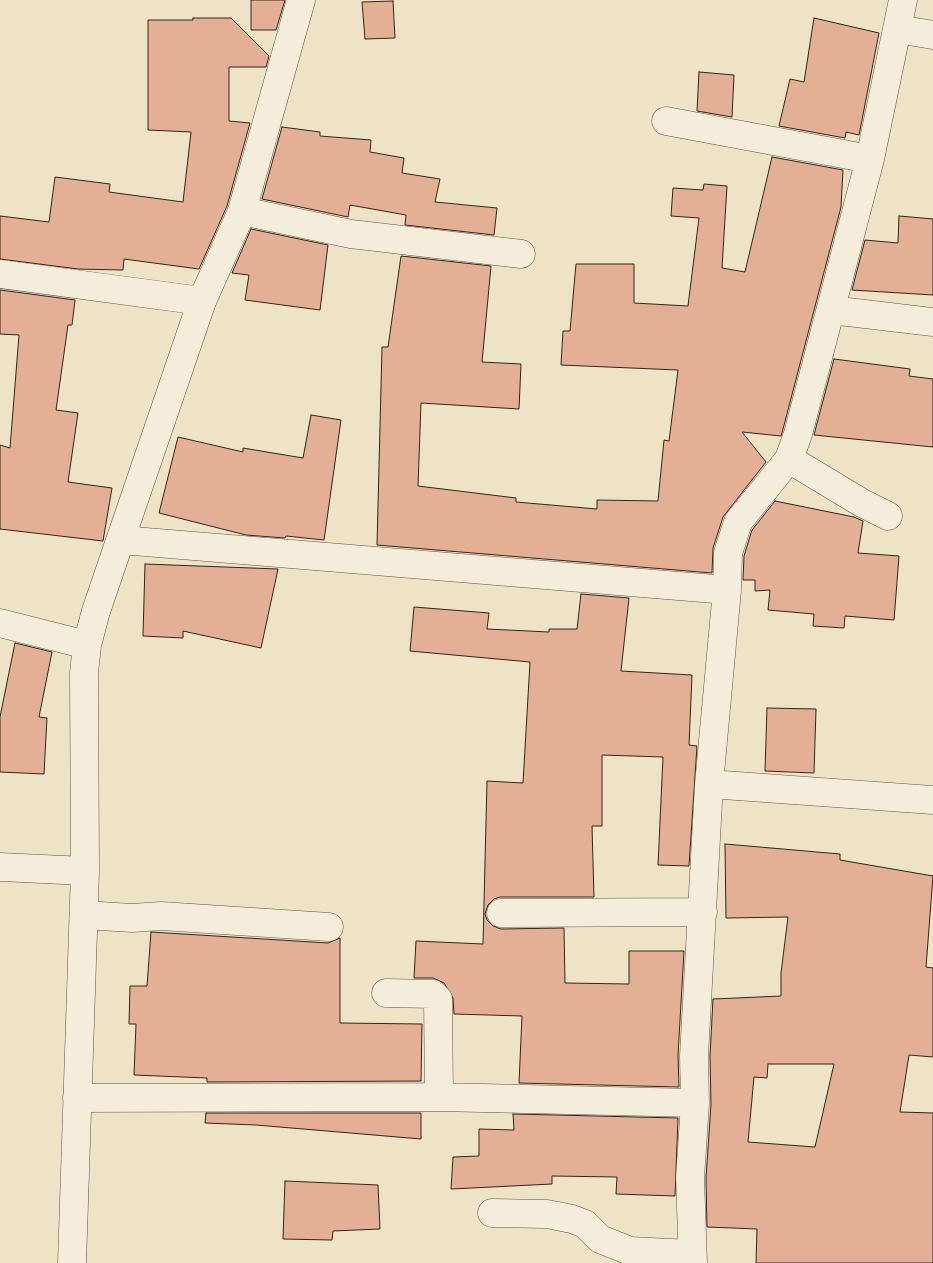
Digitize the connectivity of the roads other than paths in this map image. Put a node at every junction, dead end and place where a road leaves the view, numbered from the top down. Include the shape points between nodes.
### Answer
1 (301, 0) edge
2 (902, 0) edge
3 (897, 29) junction
4 (933, 36) edge
5 (666, 121) dead end
6 (870, 159) junction
7 (242, 211) junction
8 (521, 254) dead end
9 (0, 274) edge
10 (202, 301) junction
11 (831, 310) junction
12 (933, 322) edge
13 (789, 459) junction
14 (888, 516) dead end
15 (121, 540) junction
16 (727, 590) junction
17 (0, 623) edge
18 (87, 645) junction
19 (709, 784) junction
20 (933, 800) edge
21 (0, 867) edge
22 (85, 871) junction
23 (703, 912) junction
24 (501, 913) dead end
25 (84, 915) junction
26 (329, 927) dead end
27 (386, 993) dead end
28 (439, 1097) junction
29 (77, 1098) junction
30 (695, 1103) junction
31 (492, 1212) dead end
32 (692, 1258) edge
33 (72, 1263) edge

1 - 7 street
2 - 3 street
3 - 4 street
3 - 6 street
5 - 6 street
6 - 11 street
7 - 8 street via 351,234
7 - 10 street
9 - 10 street
10 - 15 street
11 - 12 street
11 - 13 street
13 - 14 street via 862,504
13 - 16 street via 738,522 728,553
15 - 16 street
15 - 18 street
16 - 19 street
17 - 18 street
18 - 22 street via 84,673
19 - 20 street
19 - 23 street
21 - 22 street
22 - 25 street
23 - 24 street
23 - 30 street via 694,1056
25 - 26 street via 161,916
25 - 29 street
27 - 28 street via 433,994 438,999
28 - 29 street
28 - 30 street
29 - 33 street
30 - 32 street via 690,1178
31 - 32 street via 547,1214 572,1219 585,1224 600,1239 630,1251

